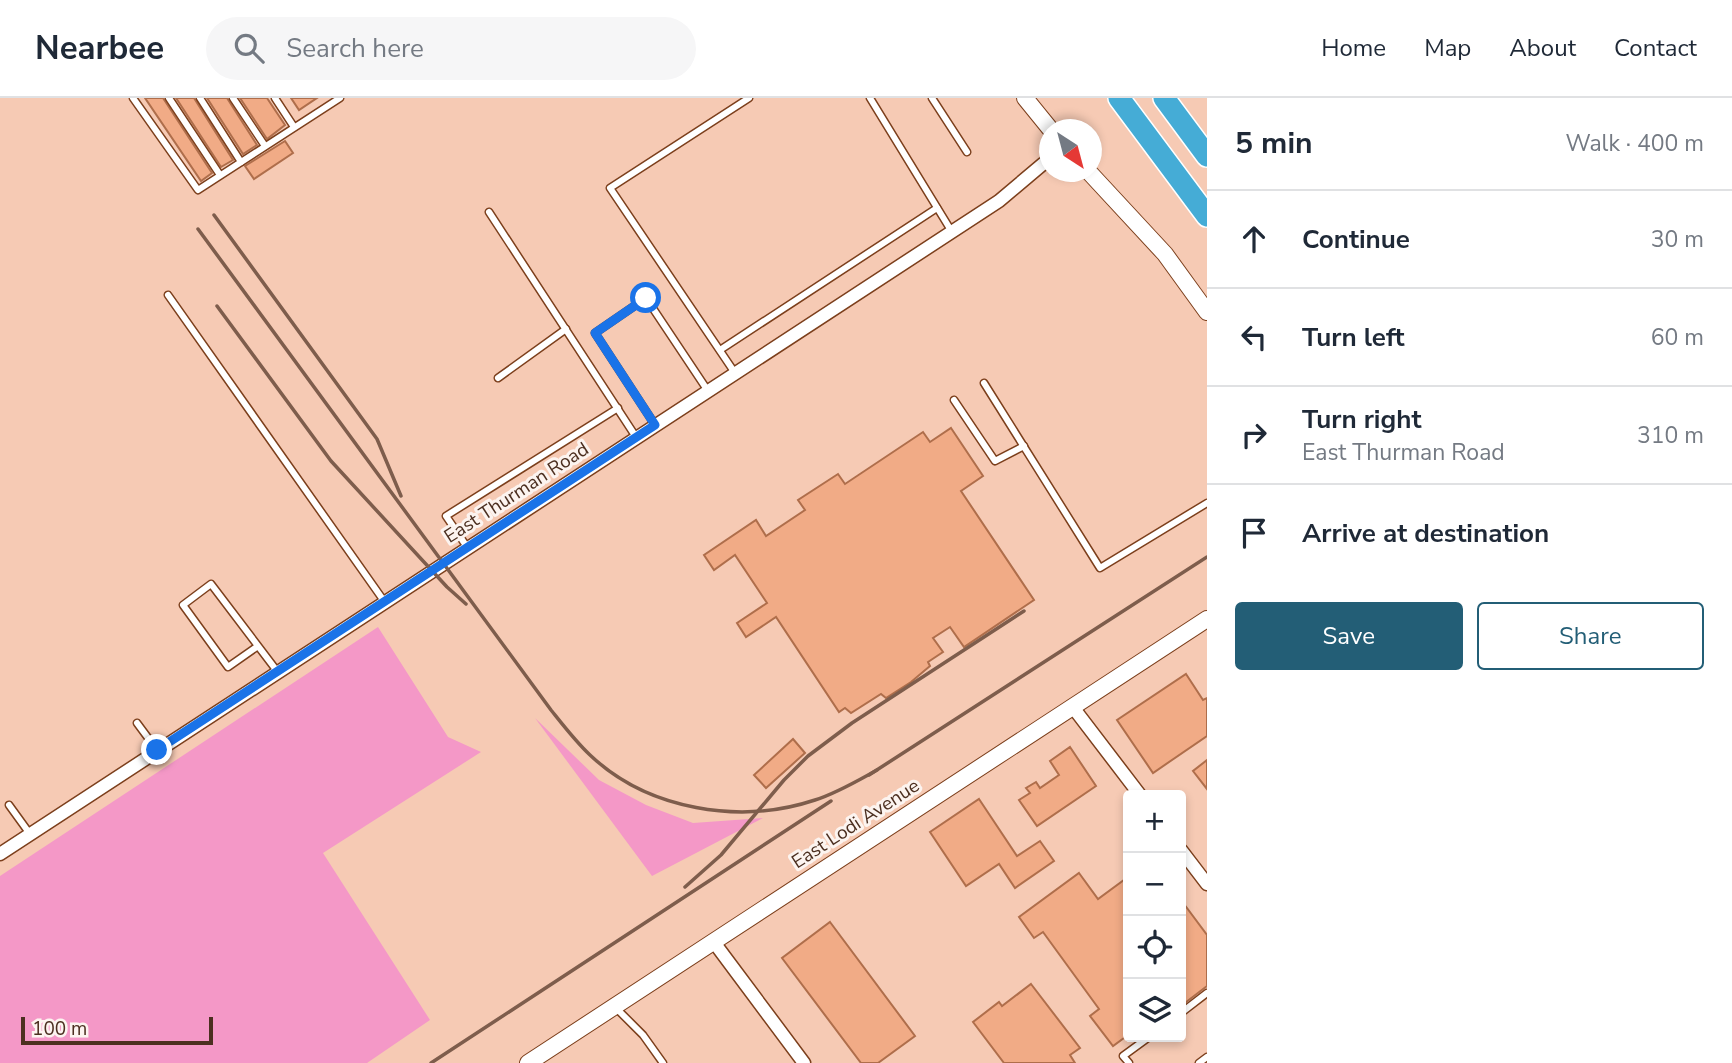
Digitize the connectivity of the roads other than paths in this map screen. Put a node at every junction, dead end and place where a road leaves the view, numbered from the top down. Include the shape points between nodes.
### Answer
1 (133, 98) edge
2 (169, 98) edge
3 (200, 98) edge
4 (233, 98) edge
5 (275, 98) edge
6 (340, 98) edge
7 (749, 98) edge
8 (870, 98) edge
9 (932, 98) edge
10 (1025, 98) edge
11 (1119, 98) edge
12 (1164, 98) edge
13 (1042, 119) edge
14 (294, 127) junction
15 (265, 146) junction
16 (967, 152) dead end
17 (1207, 156) edge
18 (241, 162) junction
19 (1039, 167) edge
20 (220, 175) junction
21 (1098, 182) edge
22 (937, 208) junction
23 (489, 212) dead end
24 (1207, 216) edge
25 (952, 232) junction
26 (168, 295) dead end
27 (1207, 312) edge
28 (566, 329) junction
29 (720, 350) junction
30 (736, 373) junction
31 (498, 378) dead end
32 (985, 383) dead end
33 (708, 391) junction
34 (954, 400) dead end
35 (618, 408) junction
36 (655, 425) junction
37 (636, 437) junction
38 (1024, 446) junction
39 (1207, 503) edge
40 (467, 547) junction
41 (384, 601) junction
42 (1207, 619) edge
43 (258, 646) junction
44 (277, 671) junction
45 (1072, 706) junction
46 (137, 723) dead end
47 (157, 750) junction
48 (1136, 790) edge
49 (9, 805) dead end
50 (30, 834) junction
51 (1183, 853) edge
52 (0, 854) edge
53 (1207, 884) edge
54 (713, 941) junction
55 (1207, 993) edge
56 (614, 1006) junction
57 (1186, 1009) edge
58 (1142, 1042) edge
59 (1207, 1057) edge
60 (547, 1058) edge
61 (528, 1063) edge
62 (663, 1063) edge
63 (804, 1063) edge
64 (1129, 1063) edge
65 (1199, 1063) edge

1 - 20 lane via 198,190
2 - 20 lane
3 - 18 lane
4 - 15 lane
5 - 14 lane
6 - 14 lane
7 - 29 lane via 610,188
8 - 22 lane
9 - 16 lane
10 - 13 street
11 - 24 highway
12 - 17 highway
14 - 15 lane
15 - 18 lane
18 - 20 lane
19 - 25 street, East Thurman Road
21 - 27 street via 1165,254
22 - 25 lane
22 - 29 lane
23 - 28 lane
25 - 30 street, East Thurman Road
26 - 41 lane
28 - 31 lane
28 - 35 lane
29 - 30 lane
30 - 33 street, East Thurman Road
32 - 38 lane
33 - 36 street, East Thurman Road
33 - 36 lane via 646,298 595,333
34 - 38 lane via 995,461
35 - 37 lane
35 - 40 lane via 446,516
36 - 37 street, East Thurman Road
37 - 40 street, East Thurman Road
38 - 39 lane via 1100,568
40 - 41 street, East Thurman Road
41 - 44 street, East Thurman Road
42 - 45 street, East Lodi Avenue
43 - 43 lane via 228,667 183,605 211,584
43 - 44 lane
44 - 47 street, East Thurman Road
45 - 48 street
45 - 54 street, East Lodi Avenue
46 - 47 lane
47 - 50 street, East Thurman Road
49 - 50 lane
50 - 52 street, East Thurman Road
51 - 53 street
54 - 56 street, East Lodi Avenue
54 - 63 street
55 - 57 lane
56 - 60 street, East Lodi Avenue
56 - 62 lane
58 - 64 lane via 1123,1056
59 - 65 lane
60 - 61 street, East Lodi Avenue

